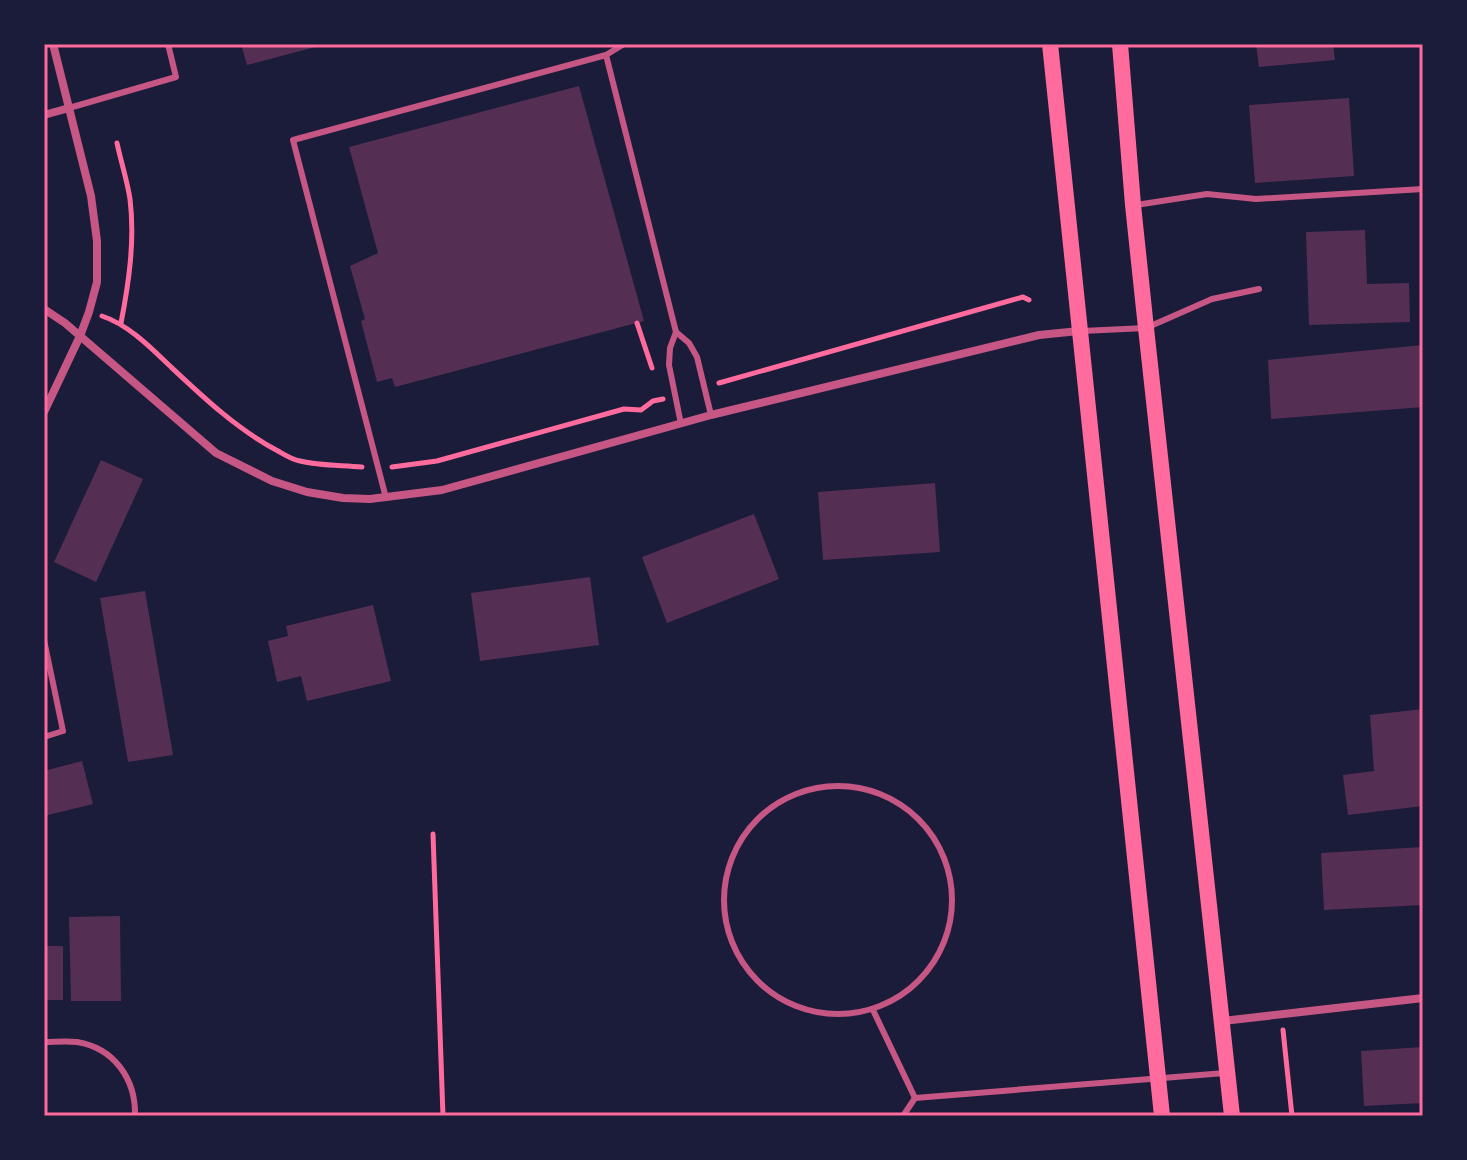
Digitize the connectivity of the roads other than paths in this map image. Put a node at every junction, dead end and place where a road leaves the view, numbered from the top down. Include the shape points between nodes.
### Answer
1 (53, 44) edge
2 (168, 44) edge
3 (624, 44) edge
4 (1050, 44) edge
5 (1120, 44) edge
6 (606, 55) junction
7 (69, 108) junction
8 (44, 115) edge
9 (1423, 189) edge
10 (1133, 205) junction
11 (1259, 289) dead end
12 (44, 309) edge
13 (1146, 328) junction
14 (1080, 331) junction
15 (676, 332) junction
16 (80, 336) junction
17 (44, 412) edge
18 (711, 415) junction
19 (681, 424) junction
20 (386, 498) junction
21 (44, 640) edge
22 (44, 737) edge
23 (1423, 998) edge
24 (873, 1010) junction
25 (1223, 1021) junction
26 (44, 1042) edge
27 (1228, 1073) junction
28 (1157, 1080) junction
29 (915, 1098) junction
30 (135, 1116) edge
31 (903, 1116) edge
32 (1162, 1116) edge
33 (1232, 1116) edge

1 - 7 street
2 - 7 lane via 176,77
3 - 6 lane
4 - 14 main road
5 - 10 main road
6 - 15 lane
6 - 20 lane via 293,140
7 - 8 street
7 - 16 street via 97,241 97,282
9 - 10 lane via 1256,199 1207,194
10 - 13 main road
11 - 13 lane via 1212,299
12 - 16 street
13 - 14 lane
13 - 25 main road
14 - 18 street via 1039,335
14 - 28 main road
15 - 18 lane via 697,357
15 - 19 lane via 669,365
16 - 17 street
16 - 20 street via 216,453 307,492
18 - 19 street
19 - 20 street via 442,490
21 - 22 lane via 63,731
23 - 25 street
24 - 24 lane via 912,988 940,953 953,910 948,866 926,827 891,799 848,786 803,791 764,812 736,847 724,890 728,935 750,974 785,1002 828,1014
24 - 29 lane
25 - 27 main road
26 - 30 lane via 75,1042 116,1061 129,1079
27 - 28 lane
27 - 33 main road
28 - 29 lane
28 - 32 main road
29 - 31 lane

